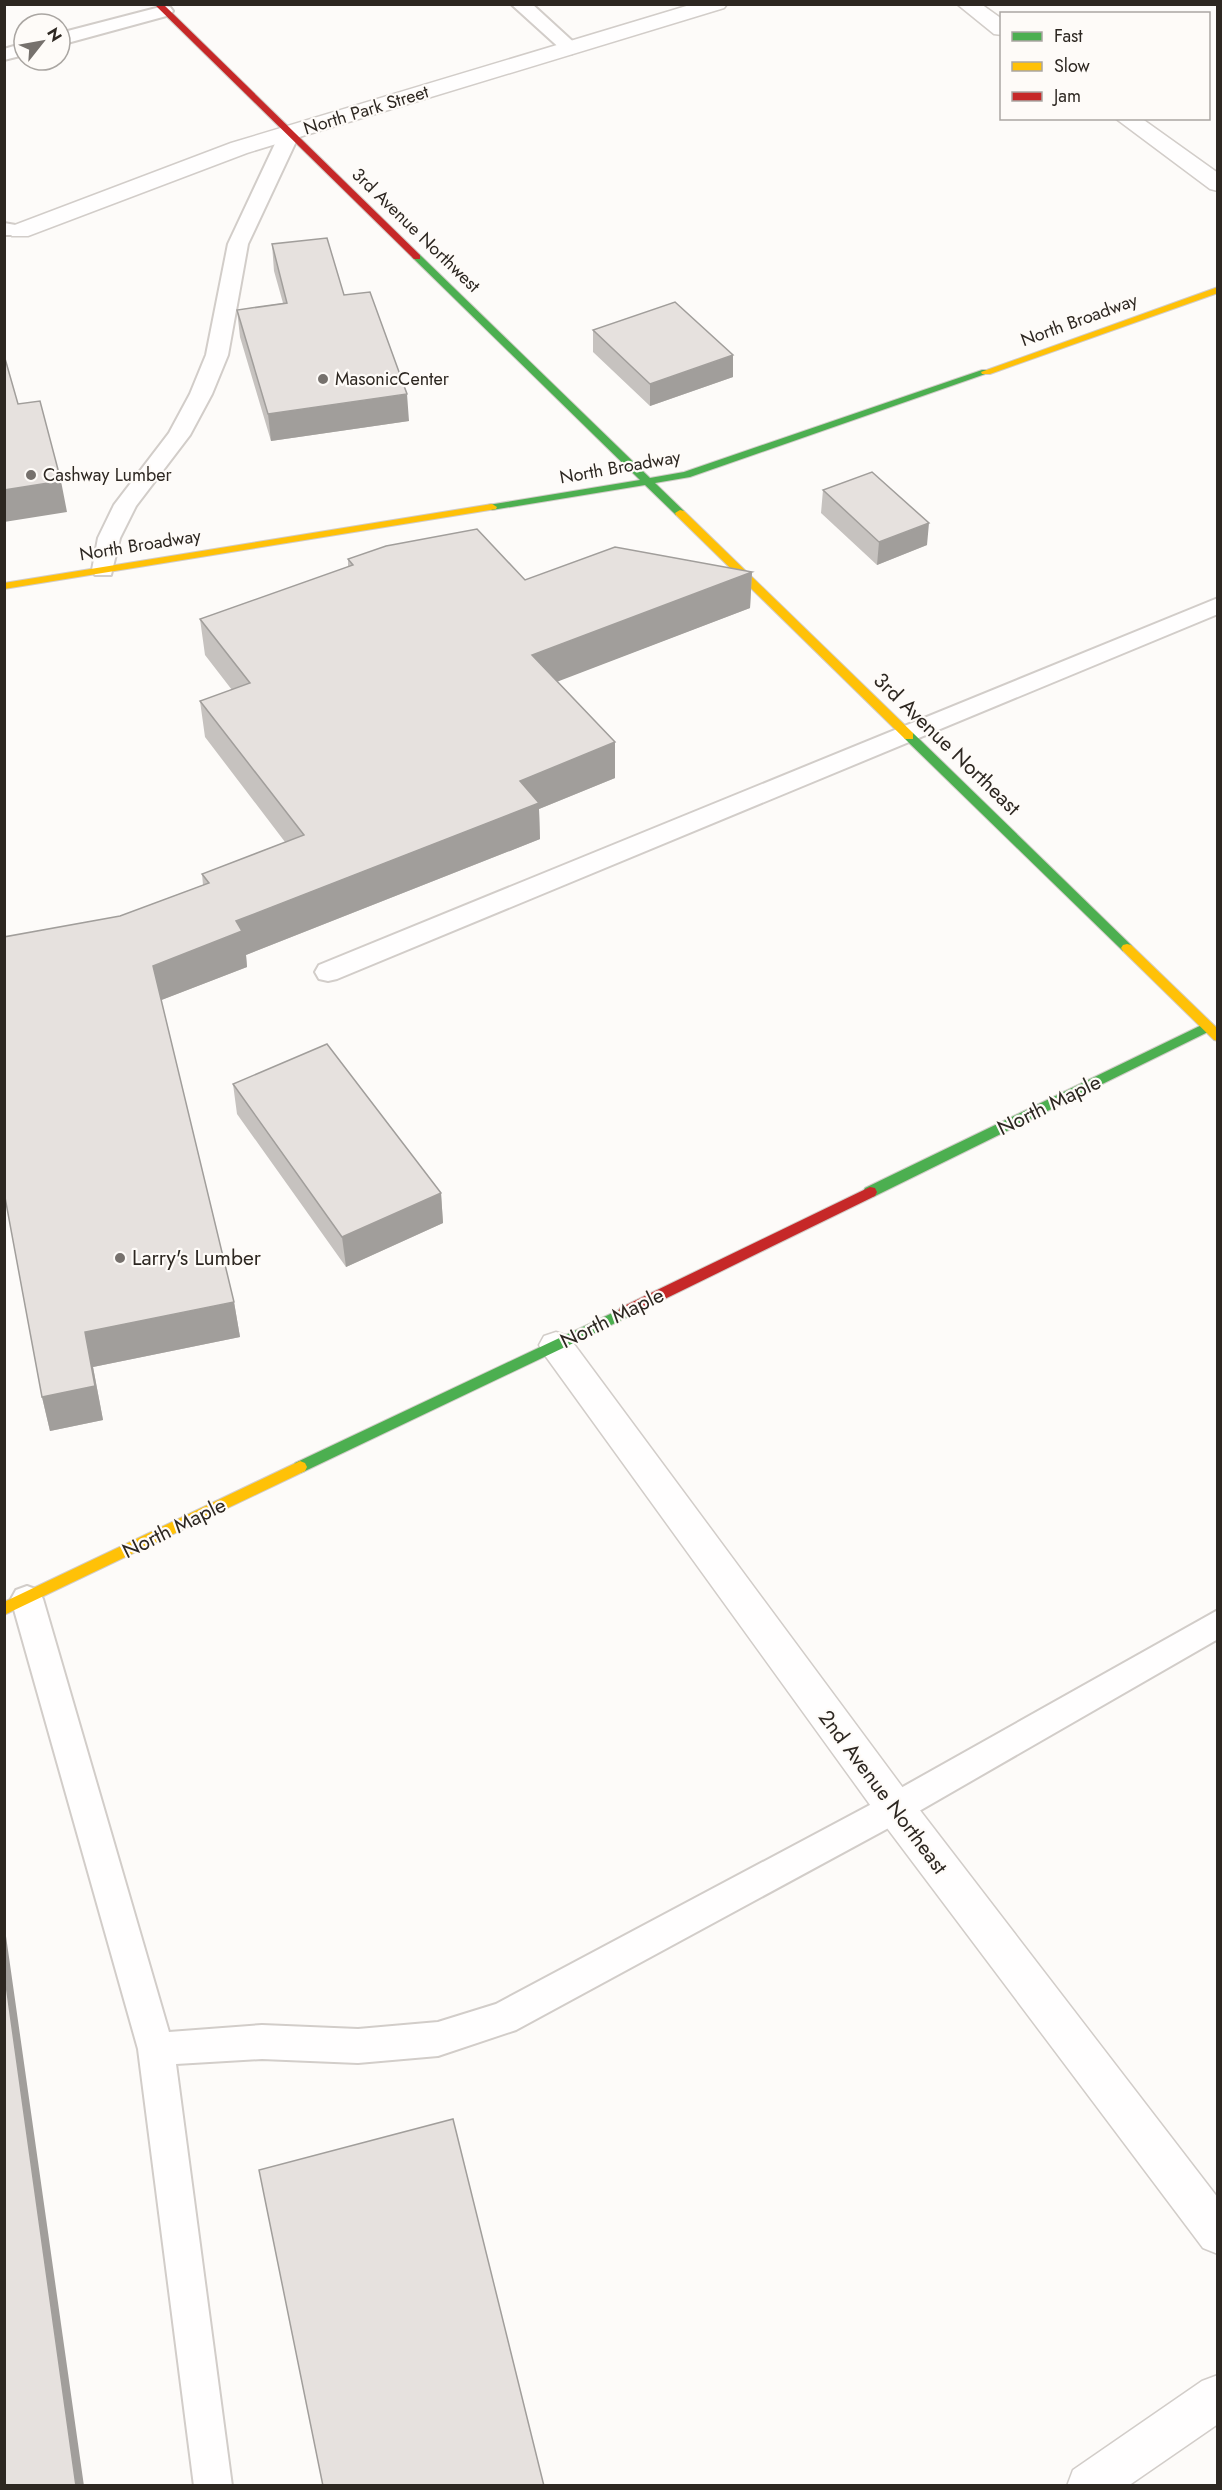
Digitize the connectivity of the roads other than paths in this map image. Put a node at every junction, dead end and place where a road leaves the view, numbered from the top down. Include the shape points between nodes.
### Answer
1 (520, 4) edge
2 (717, 4) edge
3 (967, 4) edge
4 (161, 8) edge
5 (1000, 28) edge
6 (72, 35) edge
7 (571, 48) junction
8 (1129, 120) edge
9 (290, 133) junction
10 (1218, 183) edge
11 (12, 230) edge
12 (1218, 290) edge
13 (648, 482) junction
14 (103, 570) junction
15 (4, 586) edge
16 (1218, 605) edge
17 (907, 735) junction
18 (328, 972) dead end
19 (1214, 1029) edge
20 (556, 1345) junction
21 (16, 1604) edge
22 (1218, 1623) edge
23 (895, 1808) junction
24 (156, 2049) junction
25 (1218, 2233) edge
26 (1218, 2397) edge
27 (213, 2486) edge
28 (1089, 2486) edge

1 - 7 lane
2 - 7 street, North Park Street
3 - 5 street
4 - 6 lane
4 - 9 street, 3rd Avenue Northwest
7 - 9 street, North Park Street
8 - 10 street
9 - 11 street, North Park Street
9 - 13 street, 3rd Avenue Northwest
9 - 14 lane via 238,244 217,355 201,394 179,435 124,505 109,538
12 - 13 street, North Broadway via 765,450
13 - 14 street, North Broadway
13 - 17 street, 3rd Avenue Northeast
14 - 15 street, North Broadway
16 - 17 lane
17 - 18 lane
17 - 19 street, 3rd Avenue Northeast
19 - 20 street, North Maple
20 - 21 street, North Maple
20 - 23 street, 2nd Avenue Northeast
21 - 24 lane
22 - 23 lane
23 - 24 lane via 504,2018 438,2039 358,2046 262,2042
23 - 25 street, 2nd Avenue Northeast
24 - 27 lane
26 - 28 street

